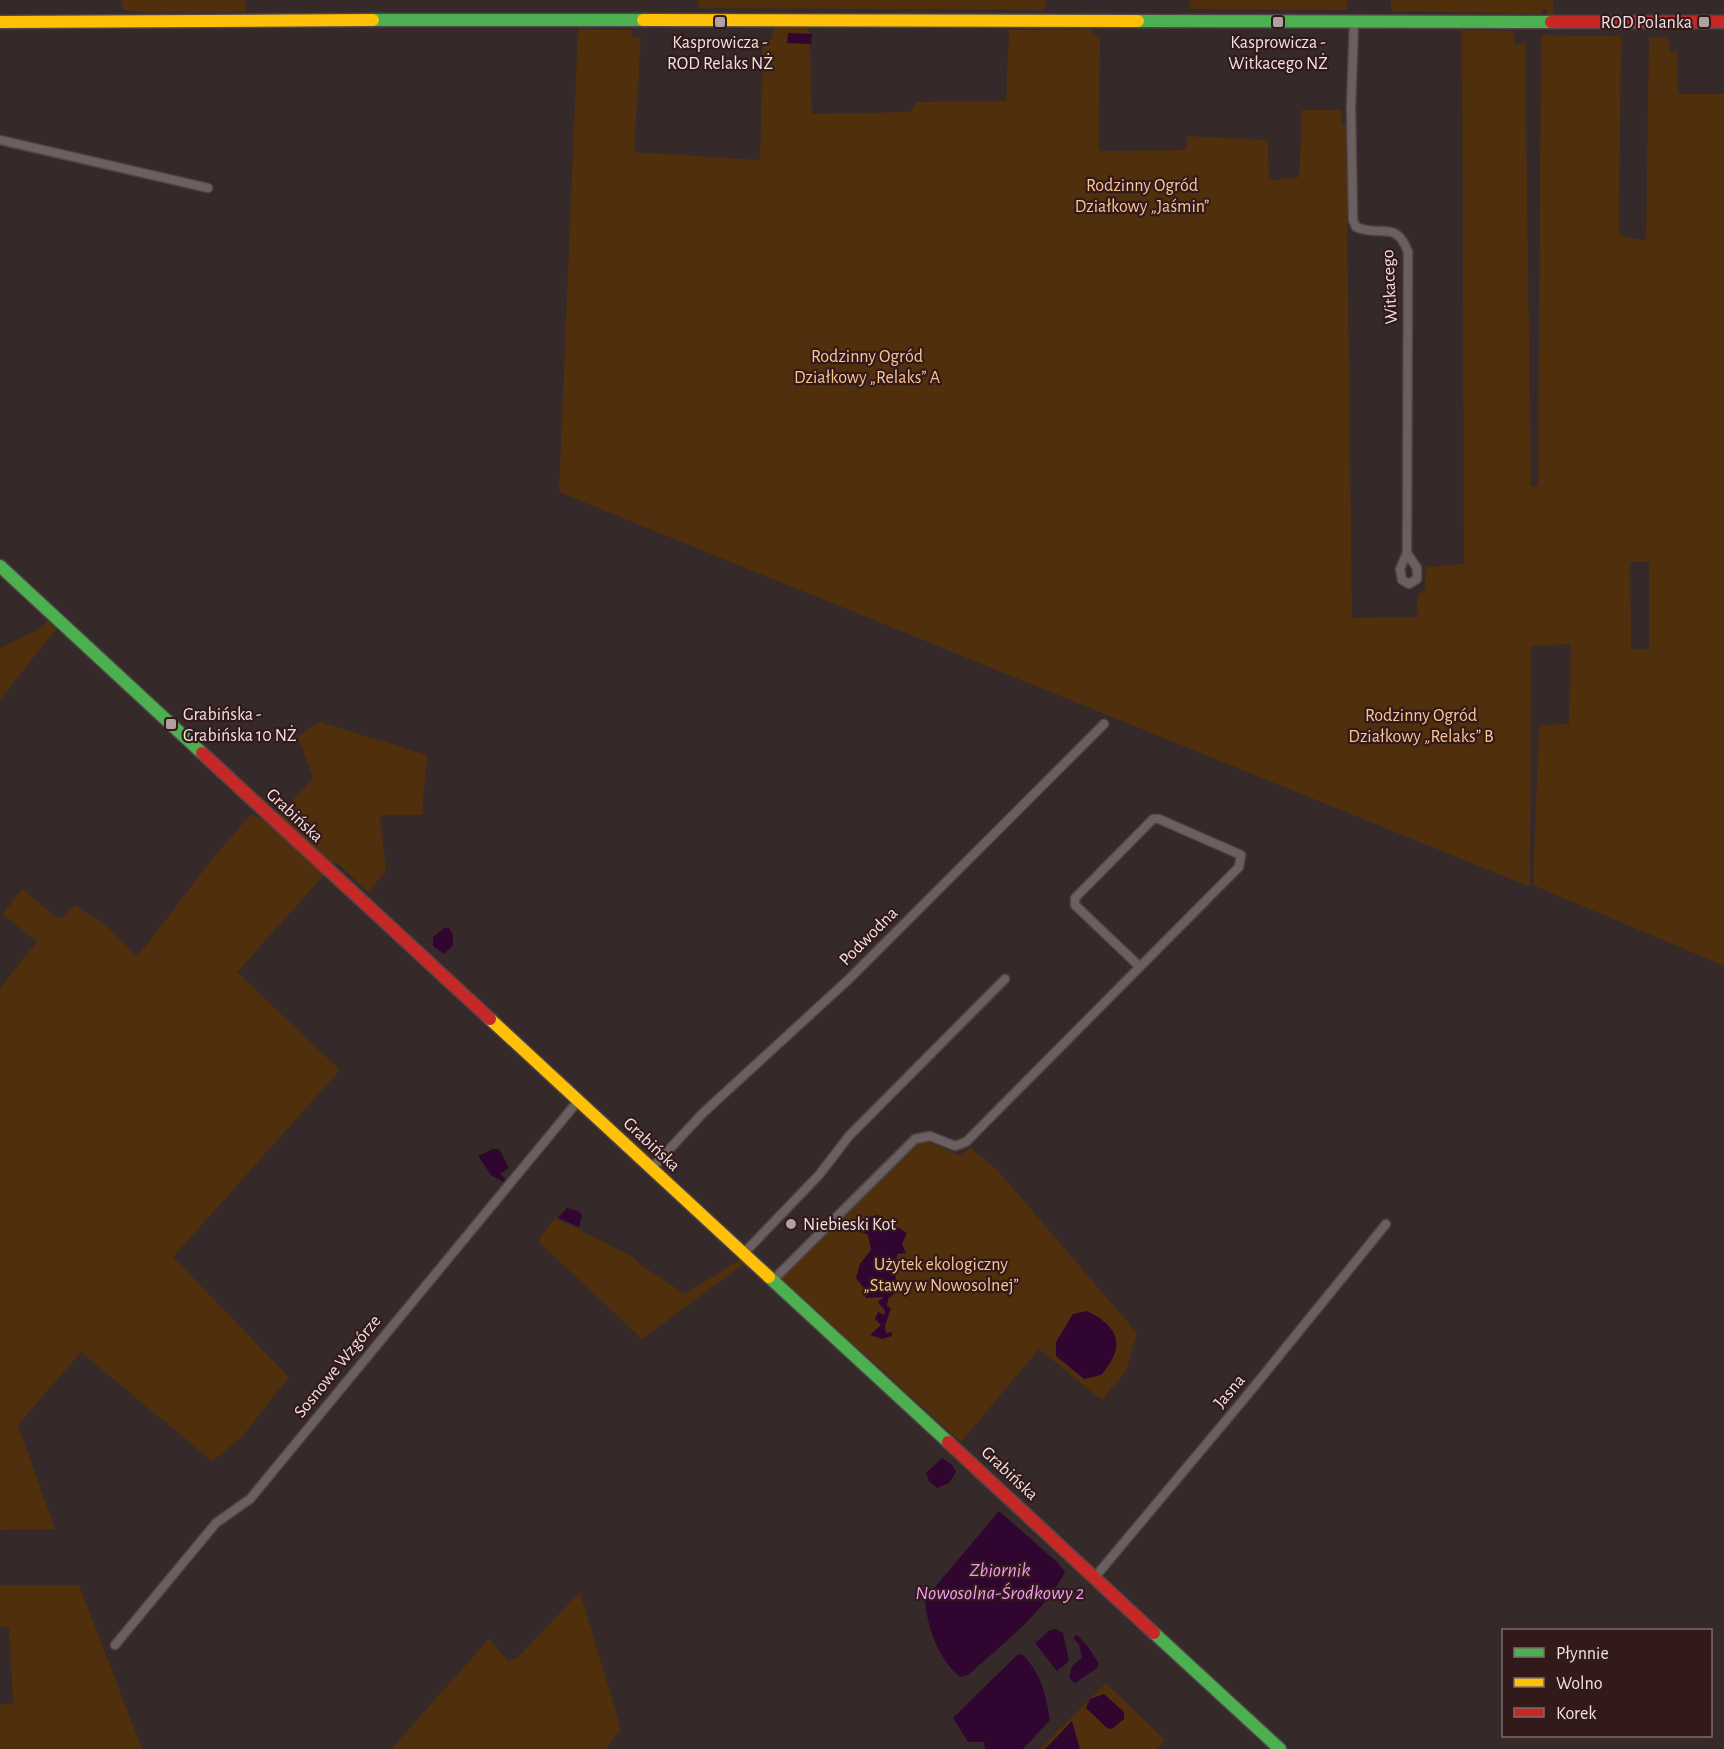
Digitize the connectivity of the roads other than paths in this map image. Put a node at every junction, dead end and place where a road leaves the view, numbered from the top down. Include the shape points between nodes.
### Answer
1 (0, 22) edge
2 (1354, 22) junction
3 (1724, 22) edge
4 (0, 140) edge
5 (208, 188) dead end
6 (1407, 553) dead end
7 (0, 566) edge
8 (1104, 724) dead end
9 (1139, 966) junction
10 (1005, 979) dead end
11 (578, 1101) junction
12 (652, 1168) junction
13 (1386, 1224) dead end
14 (744, 1252) junction
15 (773, 1280) junction
16 (1095, 1577) junction
17 (115, 1645) dead end
18 (1280, 1749) edge

1 - 2 street
2 - 3 street
2 - 6 street, Witkacego via 1353,220 1362,230 1397,232 1408,252
4 - 5 street
7 - 11 street, Grabińska
8 - 12 street, Podwodna via 849,979 703,1113
9 - 9 street via 1239,867 1242,858 1236,851 1153,819 1075,898 1075,905
9 - 15 street via 966,1142 955,1146 930,1136 915,1139
10 - 14 street via 849,1136 819,1175
11 - 12 street, Grabińska
11 - 17 street, Sosnowe Wzgórze via 250,1499 216,1523
12 - 14 street, Grabińska
13 - 16 street, Jasna
14 - 15 street, Grabińska
15 - 16 street, Grabińska
16 - 18 street, Grabińska

